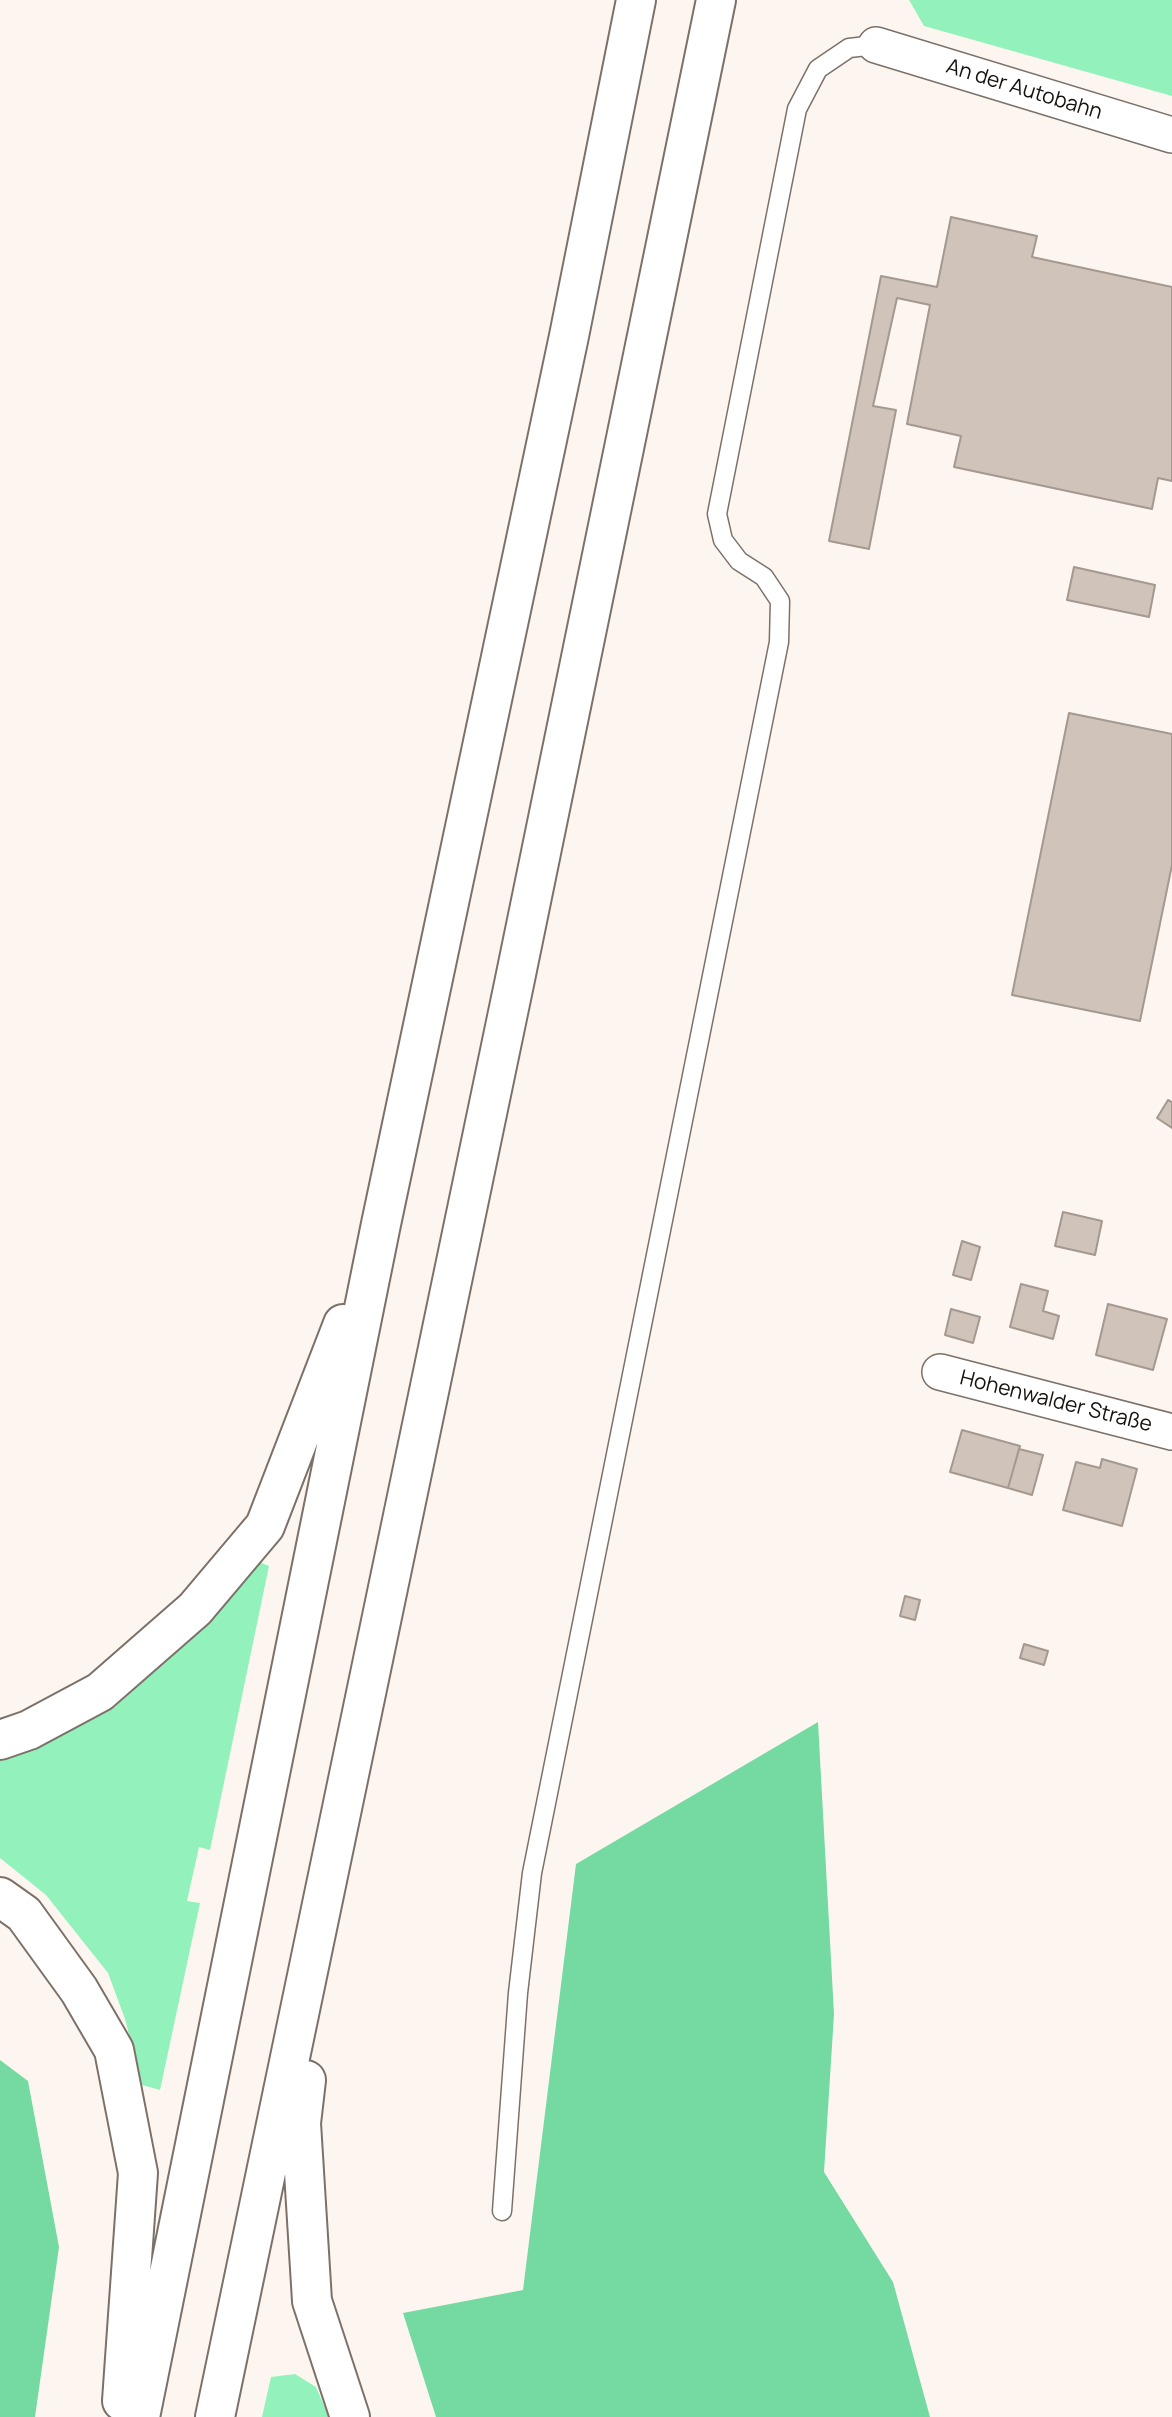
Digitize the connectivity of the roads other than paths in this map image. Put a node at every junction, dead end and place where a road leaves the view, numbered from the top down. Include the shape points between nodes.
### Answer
1 (636, 0) edge
2 (716, 0) edge
3 (876, 45) joint
4 (1172, 135) edge
5 (381, 1224) junction
6 (940, 1372) dead end
7 (1172, 1432) edge
8 (0, 1740) edge
9 (338, 1819) junction
10 (0, 1897) edge
11 (502, 2211) dead end
12 (120, 2417) edge
13 (140, 2417) edge
14 (215, 2417) edge
15 (351, 2417) edge

1 - 5 highway
2 - 9 highway
3 - 4 street, An der Autobahn
3 - 11 lane via 849,48 818,69 797,109 717,514 723,540 738,561 764,577 780,601 779,642 532,1873
5 - 8 highway via 265,1526 195,1609 100,1692 29,1730
5 - 13 highway
6 - 7 street, Hohenwalder Straße
9 - 14 highway
9 - 15 highway via 301,2123 312,2301
10 - 12 highway via 24,1914 79,1990 114,2050 138,2173

